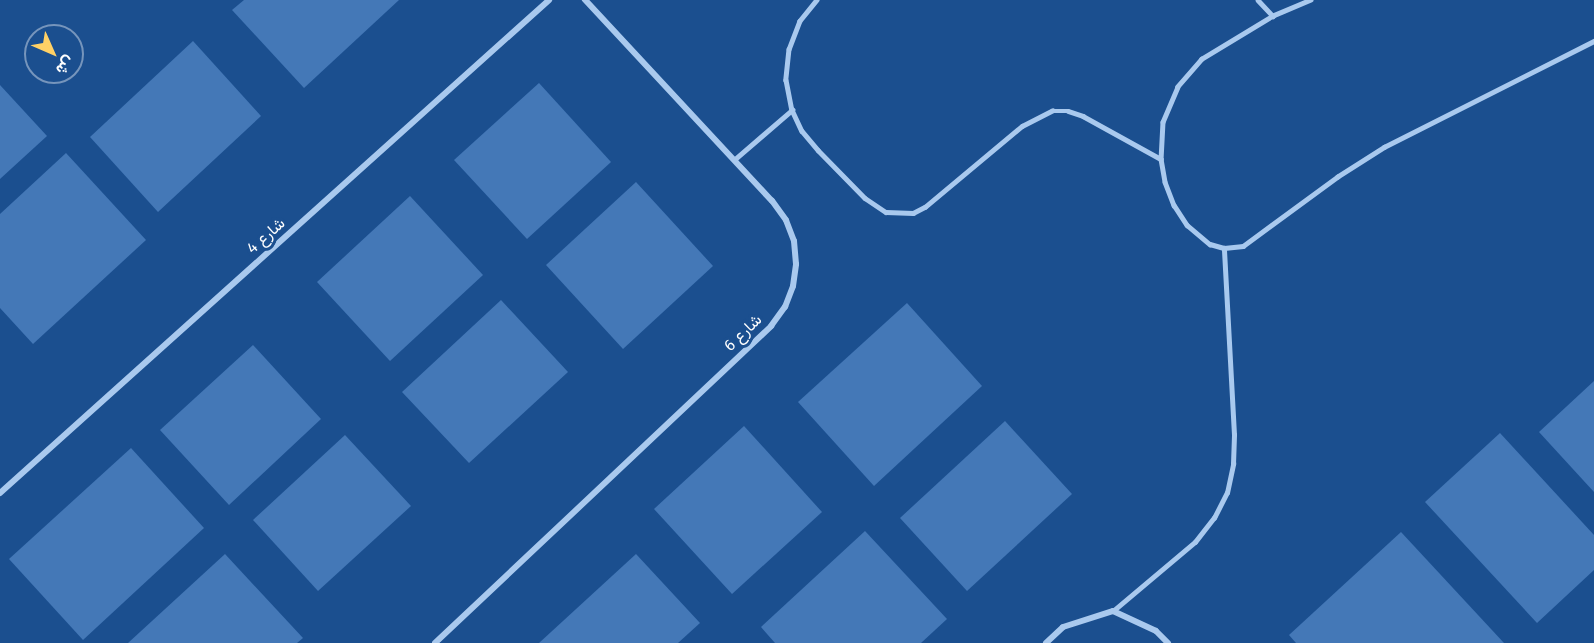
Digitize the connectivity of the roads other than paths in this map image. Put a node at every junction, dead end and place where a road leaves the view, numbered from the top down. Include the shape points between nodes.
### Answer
1 (549, 0) edge
2 (585, 0) edge
3 (817, 0) edge
4 (1258, 0) edge
5 (1311, 0) edge
6 (1273, 16) junction
7 (1594, 41) edge
8 (792, 110) junction
9 (1161, 159) junction
10 (734, 160) junction
11 (1224, 248) junction
12 (0, 493) edge
13 (1113, 611) junction
14 (435, 643) edge
15 (1046, 643) edge
16 (1168, 643) edge

1 - 12 street, شارع 4
2 - 10 street, شارع 6
3 - 8 lane via 800,21 789,49 786,80
4 - 6 lane
5 - 6 lane
6 - 9 lane via 1202,58 1178,87 1163,122
7 - 11 lane via 1384,147 1337,177 1259,237 1243,246
8 - 9 lane via 802,131 864,198 886,212 900,215 925,207 1022,126 1052,111 1083,116
8 - 10 lane
9 - 11 lane via 1168,190 1187,225 1210,244
10 - 14 street, شارع 6 via 772,201 786,220 794,241 794,286 785,307 771,326
11 - 13 lane via 1234,435 1227,493 1195,542
13 - 15 street via 1063,627
13 - 16 street via 1156,630

